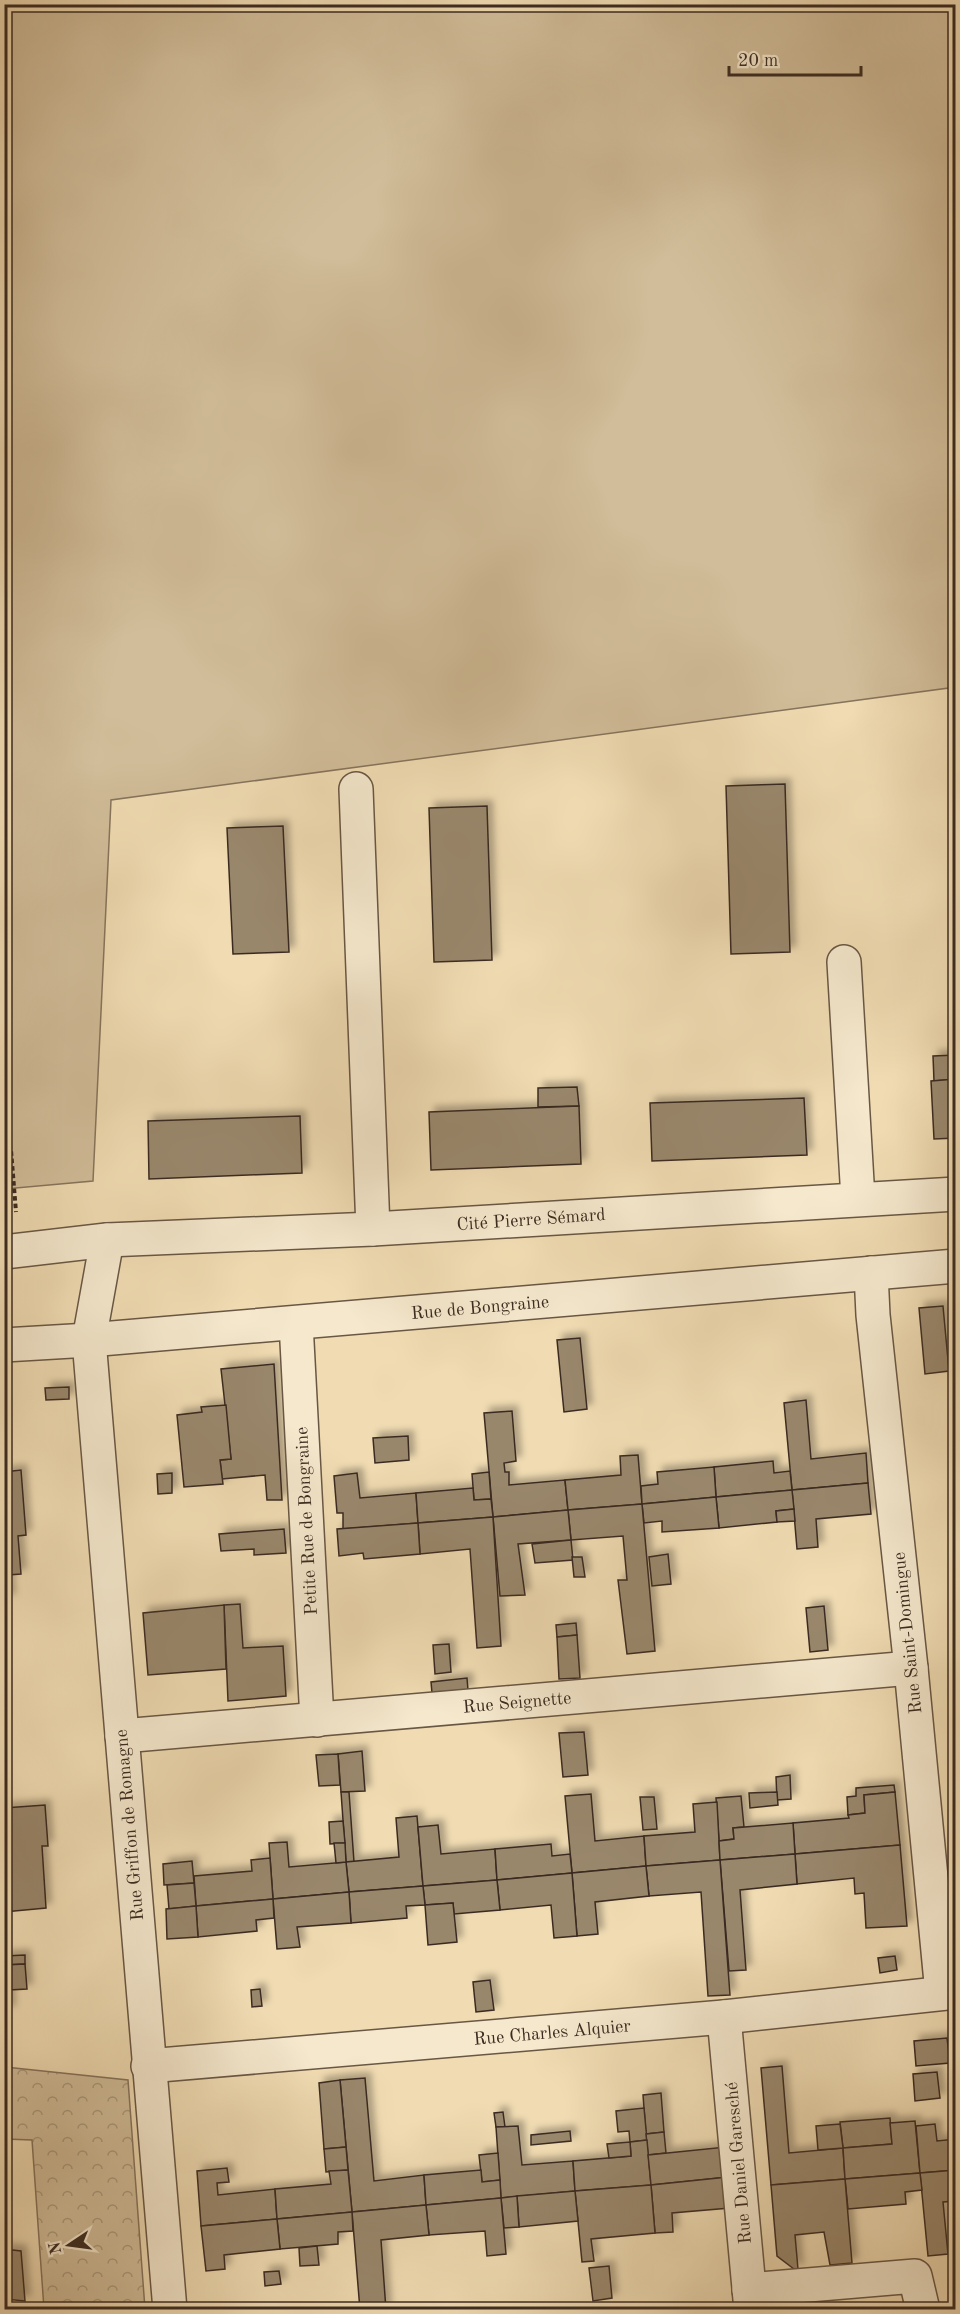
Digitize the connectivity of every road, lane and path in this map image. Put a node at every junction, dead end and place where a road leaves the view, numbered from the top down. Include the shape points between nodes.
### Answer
1 (356, 789) dead end
2 (844, 962) dead end
3 (4, 1130) edge
4 (956, 1194) edge
5 (858, 1199) junction
6 (374, 1229) junction
7 (107, 1240) junction
8 (12, 1251) edge
9 (956, 1266) edge
10 (871, 1273) junction
11 (296, 1323) junction
12 (89, 1340) junction
13 (4, 1345) edge
14 (911, 1668) junction
15 (317, 1719) junction
16 (122, 1736) junction
17 (949, 1992) edge
18 (724, 2017) junction
19 (148, 2067) junction
20 (750, 2300) edge
21 (170, 2310) edge
22 (923, 2310) edge

1 - 6 street
2 - 5 street
3 - 8 path via 11,1150
4 - 5 street, Cité Pierre Sémard
5 - 6 street, Cité Pierre Sémard
6 - 7 street, Cité Pierre Sémard
7 - 8 street, Cité Pierre Sémard
7 - 12 street, Rue Griffon de Romagne
9 - 10 street, Rue de Bongraine
10 - 11 street, Rue de Bongraine
10 - 14 street, Rue Saint-Domingue
11 - 12 street, Rue de Bongraine
11 - 15 street, Petite Rue de Bongraine
12 - 13 street, Rue de Bongraine
12 - 16 street, Rue Griffon de Romagne
14 - 15 street, Rue Seignette
14 - 17 street, Rue Saint-Domingue
15 - 16 street, Rue Seignette
16 - 19 street, Rue Griffon de Romagne
17 - 18 street, Rue Charles Alquier
18 - 19 street, Rue Charles Alquier
18 - 20 street, Rue Daniel Garesché
19 - 21 street, Rue Griffon de Romagne
20 - 22 street via 915,2276

